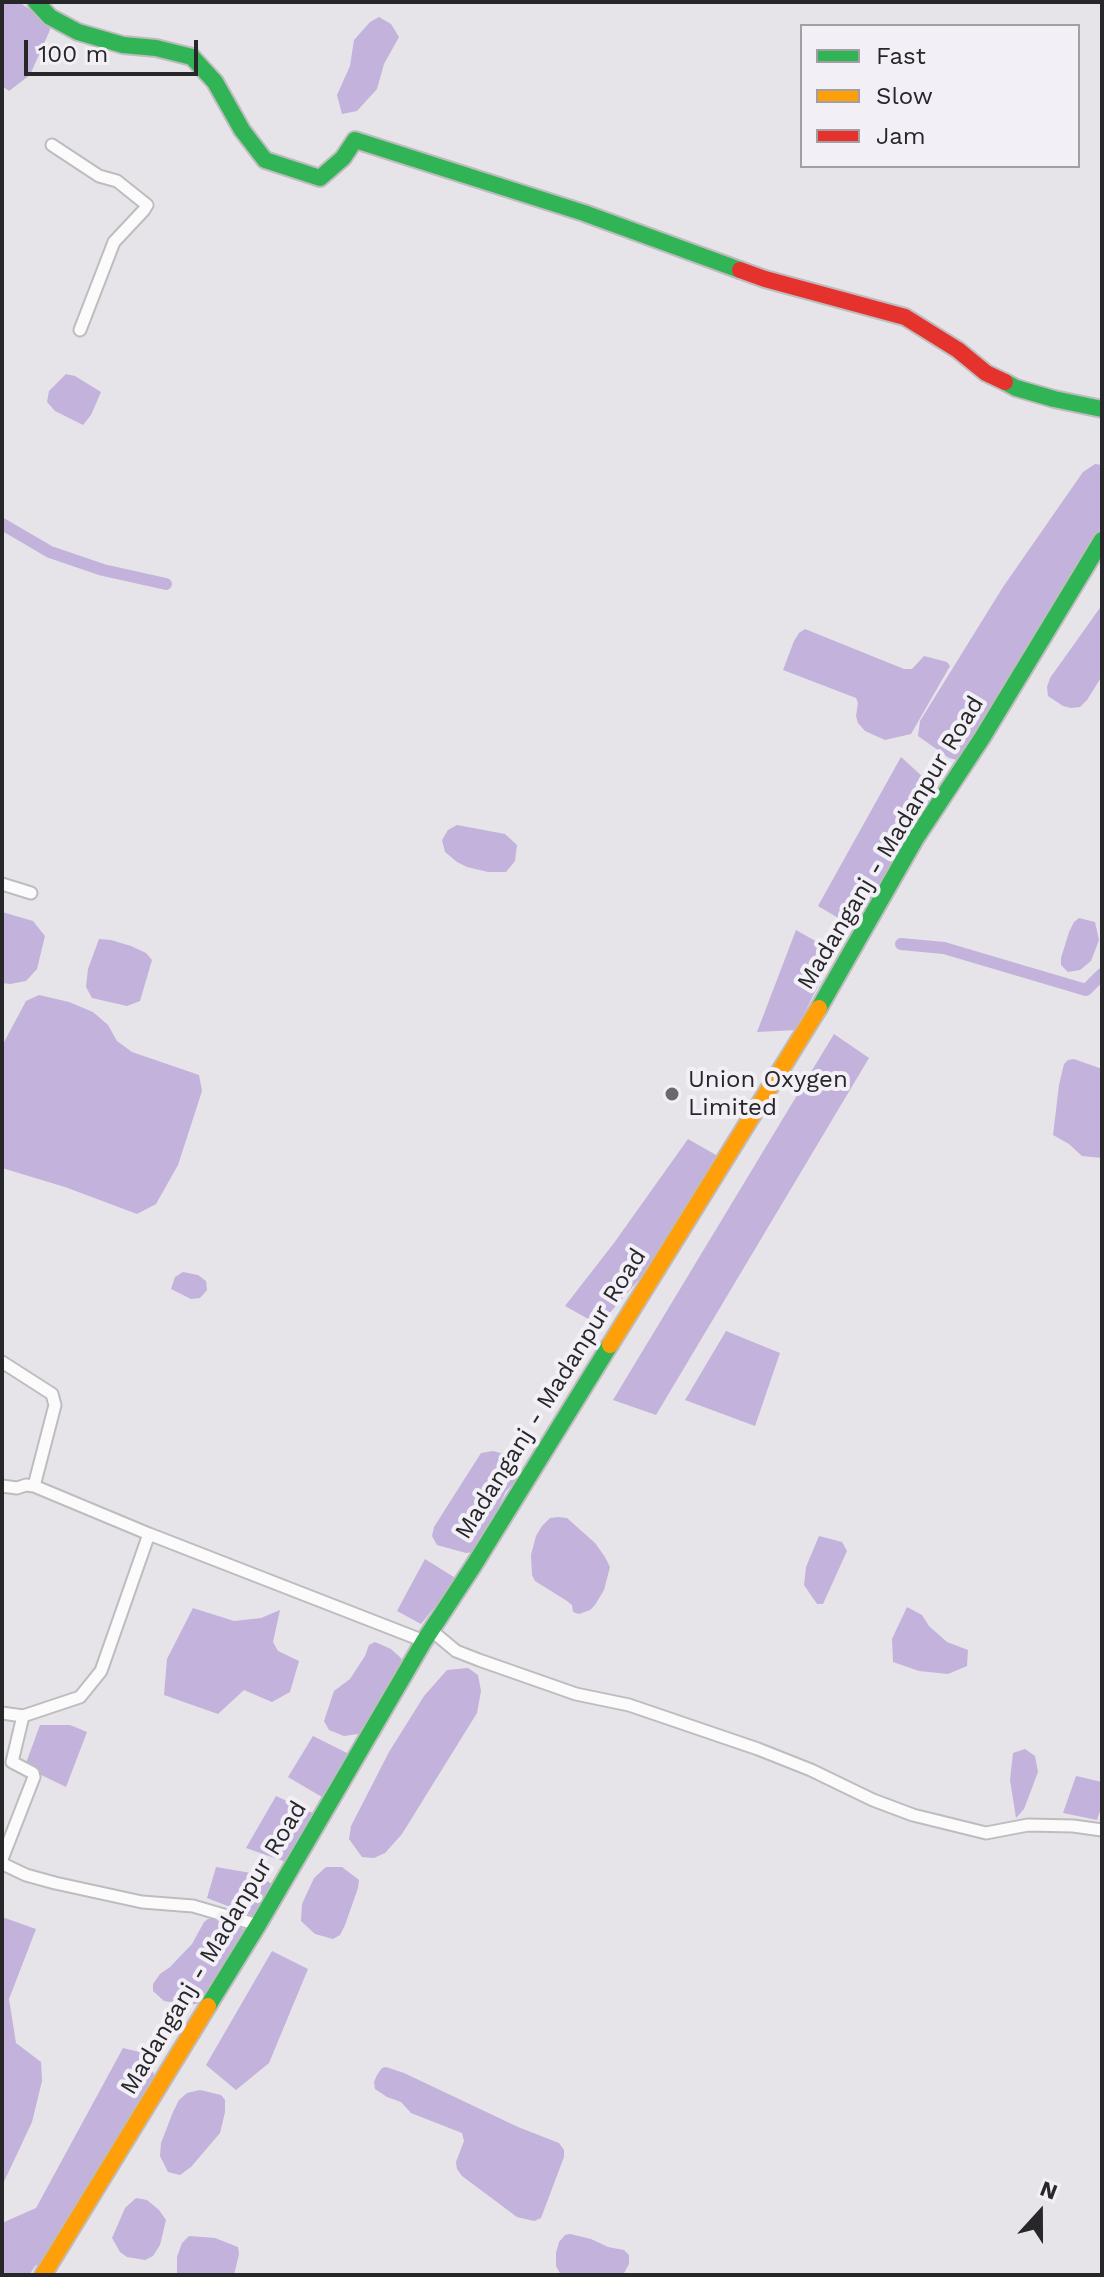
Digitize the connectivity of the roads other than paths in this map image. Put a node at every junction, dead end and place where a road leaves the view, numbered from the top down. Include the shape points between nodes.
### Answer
1 (36, 2) edge
2 (52, 145) dead end
3 (80, 330) dead end
4 (1102, 409) edge
5 (1102, 540) edge
6 (2, 884) edge
7 (31, 893) dead end
8 (2, 1362) edge
9 (2, 1486) edge
10 (34, 1486) junction
11 (149, 1534) junction
12 (428, 1636) junction
13 (2, 1713) edge
14 (23, 1716) junction
15 (1102, 1830) edge
16 (2, 1860) edge
17 (258, 1925) junction
18 (43, 2275) edge

1 - 4 main road via 50,17 78,32 192,57 215,82 265,160 320,178 355,140 584,213 765,279 905,317 1016,388
2 - 3 street via 99,176 117,181 147,205 114,242
5 - 12 main road, Madanganj - Madanpur Road via 916,838 830,990
6 - 7 street
8 - 10 street via 52,1394 55,1405
9 - 10 street
10 - 11 street
11 - 12 street
11 - 14 street via 101,1671 80,1697
12 - 15 street via 576,1694 629,1705 758,1749 913,1815 986,1833 1028,1825
12 - 17 main road, Madanganj - Madanpur Road
13 - 14 street
14 - 16 street via 12,1762 34,1777
16 - 17 street via 26,1875 68,1887 193,1906
17 - 18 main road, Madanganj - Madanpur Road

